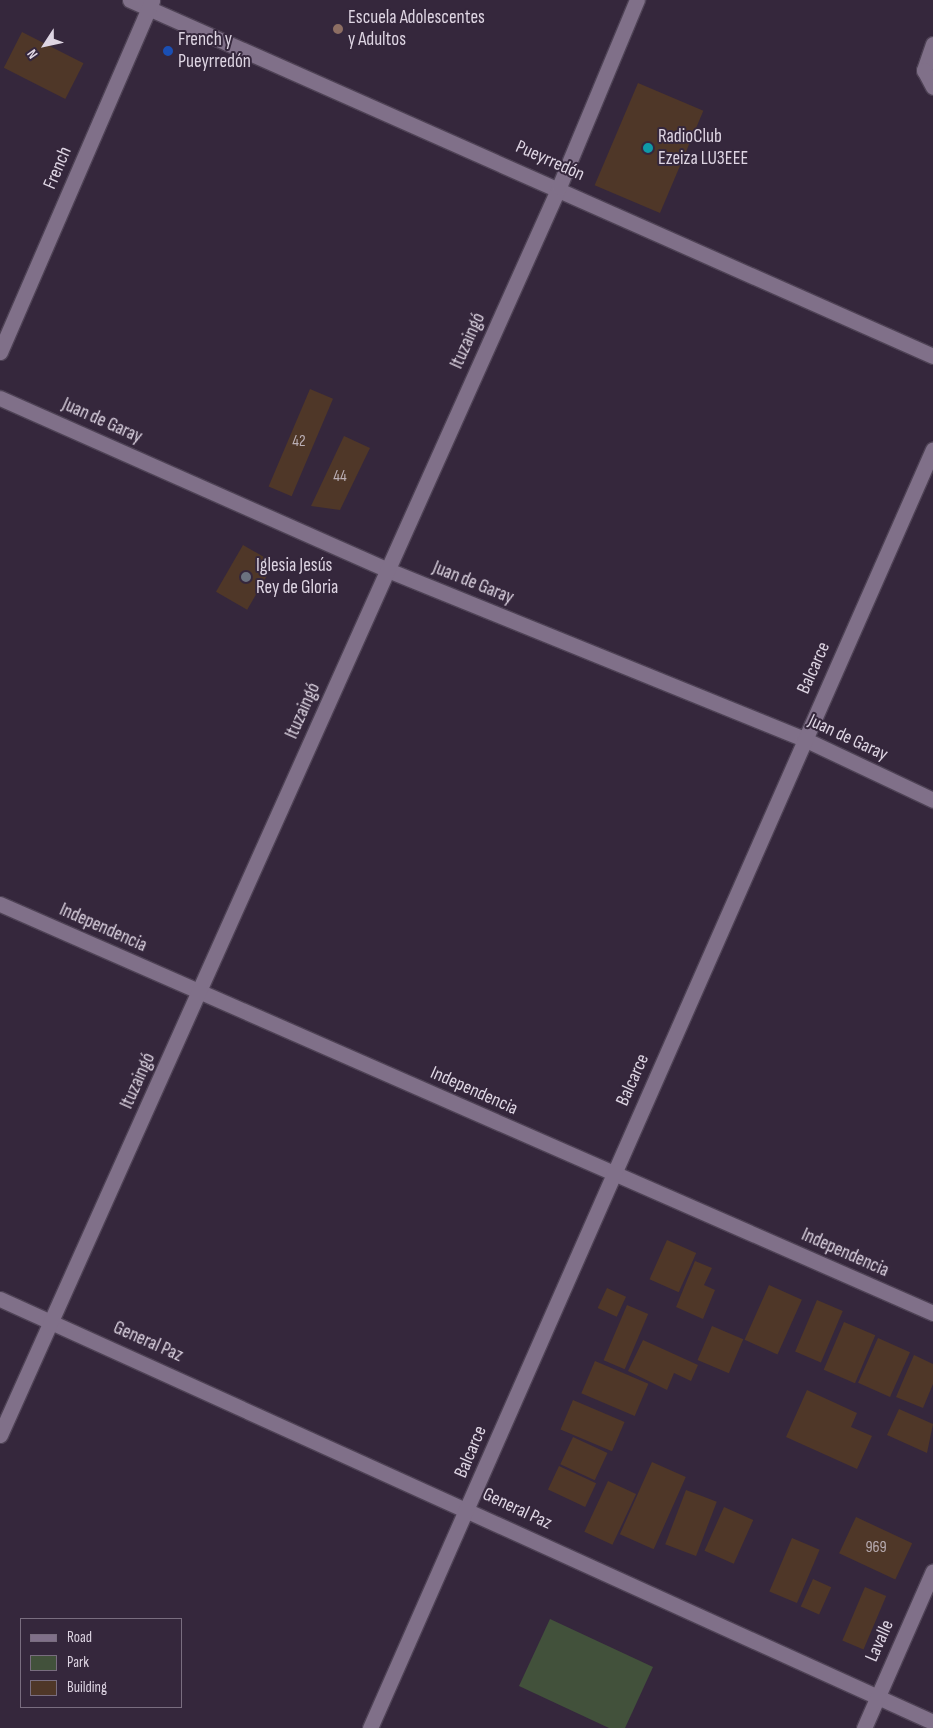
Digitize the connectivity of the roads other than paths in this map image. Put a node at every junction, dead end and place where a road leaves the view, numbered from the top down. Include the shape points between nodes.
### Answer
1 (130, 0) edge
2 (637, 0) edge
3 (150, 4) edge
4 (933, 44) edge
5 (930, 84) edge
6 (559, 187) junction
7 (0, 352) edge
8 (933, 356) edge
9 (0, 398) edge
10 (933, 450) edge
11 (388, 570) junction
12 (804, 740) junction
13 (933, 800) edge
14 (0, 904) edge
15 (199, 992) junction
16 (614, 1173) junction
17 (0, 1299) edge
18 (933, 1312) edge
19 (53, 1321) junction
20 (0, 1435) edge
21 (468, 1508) junction
22 (933, 1570) edge
23 (877, 1698) junction
24 (933, 1722) edge
25 (370, 1728) edge
26 (864, 1728) edge

1 - 3 street, Pueyrredón
2 - 6 street, Ituzaingó
3 - 6 street, Pueyrredón
3 - 7 street, French
4 - 5 street via 924,70
6 - 8 street, Pueyrredón
6 - 11 street, Ituzaingó
9 - 11 street, Juan de Garay
10 - 12 street, Balcarce
11 - 12 street, Juan de Garay
11 - 15 street, Ituzaingó
12 - 13 street, Juan de Garay
12 - 16 street, Balcarce
14 - 15 street, Independencia
15 - 16 street, Independencia
15 - 19 street, Ituzaingó
16 - 18 street, Independencia
16 - 21 street, Balcarce
17 - 19 street, General Paz
19 - 20 street, Ituzaingó
19 - 21 street, General Paz
21 - 23 street, General Paz
21 - 25 street, Balcarce
22 - 23 street, Lavalle
23 - 24 street, General Paz
23 - 26 street, Lavalle

